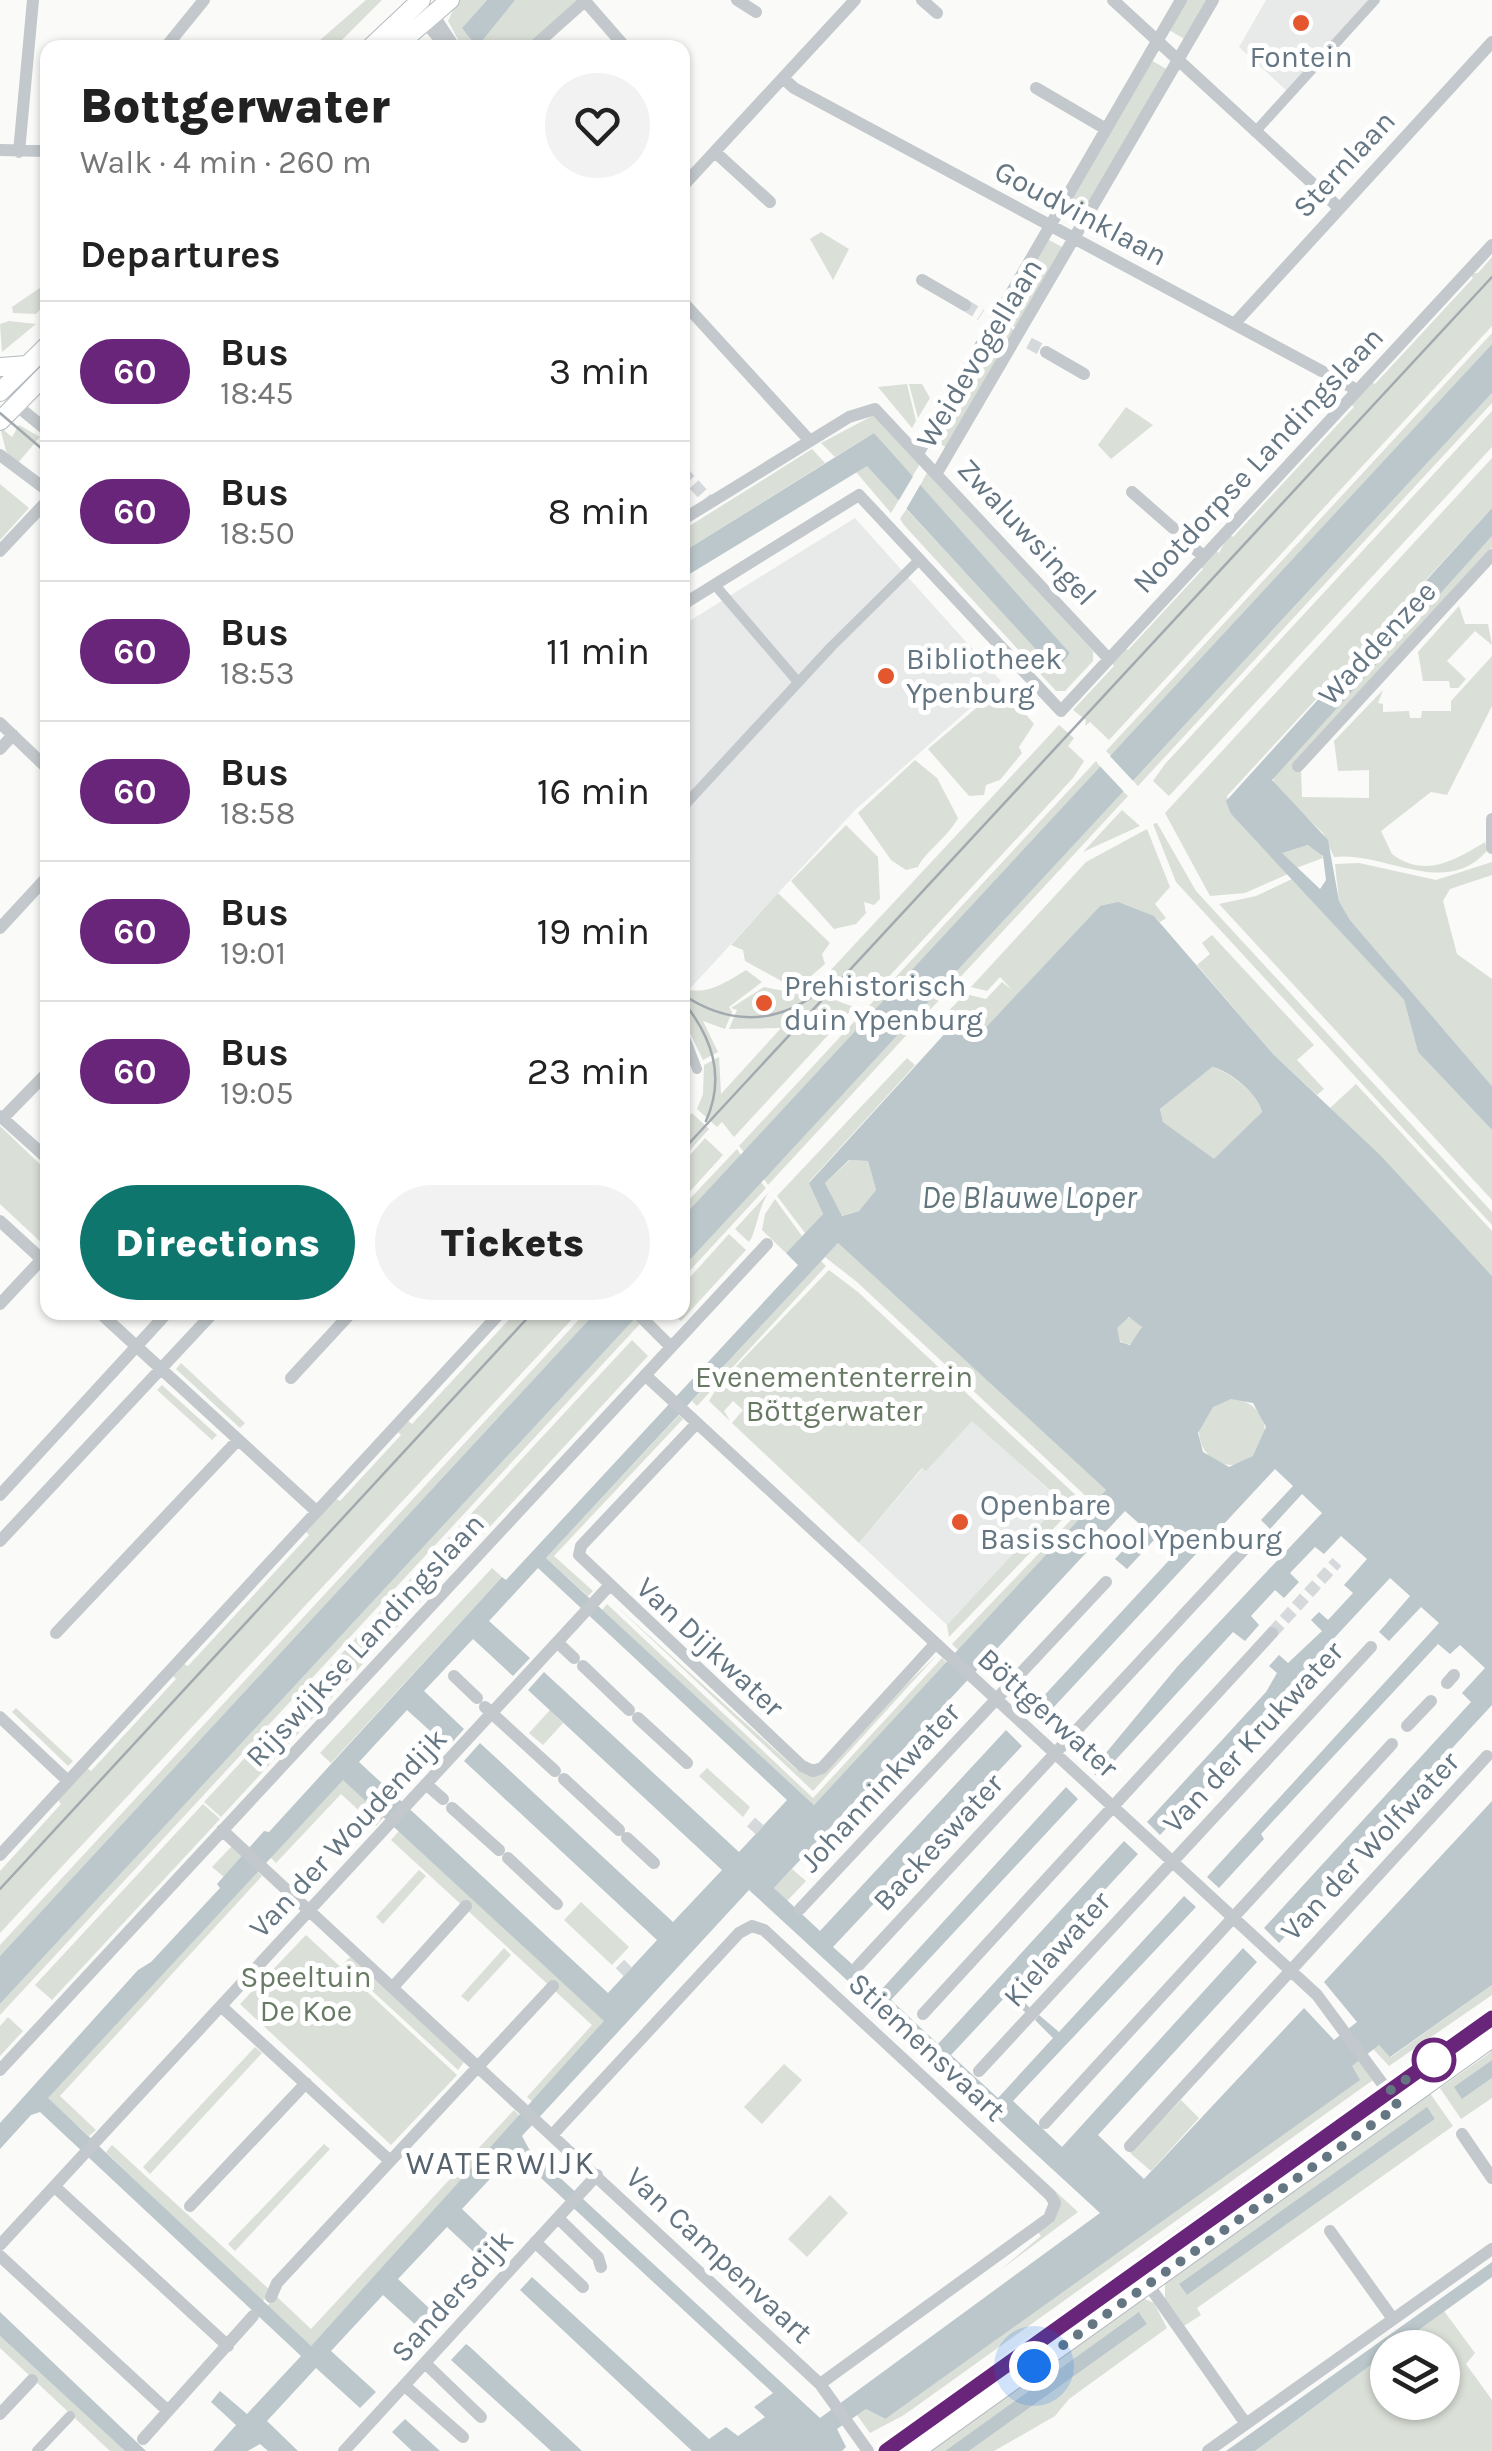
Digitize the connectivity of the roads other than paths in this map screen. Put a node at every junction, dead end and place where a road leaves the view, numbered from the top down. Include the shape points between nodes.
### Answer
1 (33, 0) edge
2 (204, 0) edge
3 (450, 0) edge
4 (585, 0) edge
5 (737, 0) edge
6 (751, 0) edge
7 (855, 0) edge
8 (922, 0) edge
9 (1113, 0) edge
10 (1182, 0) edge
11 (1213, 0) edge
12 (1375, 0) edge
13 (418, 2) edge
14 (937, 13) dead end
15 (428, 20) junction
16 (172, 40) edge
17 (378, 40) edge
18 (404, 40) edge
19 (442, 40) edge
20 (447, 40) edge
21 (541, 40) edge
22 (619, 40) edge
23 (1158, 40) junction
24 (1492, 42) edge
25 (1178, 60) junction
26 (783, 78) junction
27 (1036, 88) dead end
28 (1106, 129) junction
29 (1255, 132) junction
30 (0, 150) edge
31 (40, 151) edge
32 (19, 152) junction
33 (715, 152) junction
34 (690, 179) edge
35 (770, 202) dead end
36 (1337, 206) junction
37 (1050, 226) junction
38 (1075, 238) junction
39 (1492, 245) edge
40 (922, 280) dead end
41 (965, 306) tunnel mouth
42 (690, 311) edge
43 (1235, 323) junction
44 (40, 352) edge
45 (1046, 352) tunnel mouth
46 (28, 365) junction
47 (0, 367) edge
48 (1084, 374) dead end
49 (40, 380) edge
50 (1357, 390) junction
51 (0, 392) edge
52 (16, 405) junction
53 (0, 421) edge
54 (40, 424) edge
55 (810, 441) junction
56 (919, 452) junction
57 (0, 454) edge
58 (938, 471) junction
59 (40, 485) edge
60 (1132, 492) dead end
61 (40, 508) edge
62 (690, 515) edge
63 (1173, 528) dead end
64 (1186, 541) dead end
65 (0, 551) edge
66 (1492, 555) edge
67 (1204, 556) junction
68 (920, 559) junction
69 (715, 586) junction
70 (690, 600) edge
71 (1108, 658) junction
72 (798, 682) junction
73 (0, 723) edge
74 (14, 735) junction
75 (0, 749) edge
76 (40, 761) edge
77 (1298, 766) dead end
78 (690, 799) edge
79 (1492, 819) edge
80 (1492, 848) edge
81 (40, 885) edge
82 (0, 928) edge
83 (690, 1051) edge
84 (697, 1069) dead end
85 (40, 1080) edge
86 (2, 1117) edge
87 (40, 1152) edge
88 (0, 1221) edge
89 (767, 1244) dead end
90 (40, 1258) edge
91 (40, 1266) edge
92 (0, 1304) edge
93 (108, 1320) edge
94 (160, 1320) edge
95 (207, 1320) edge
96 (345, 1320) edge
97 (493, 1320) edge
98 (644, 1320) edge
99 (136, 1346) junction
100 (672, 1347) junction
101 (162, 1370) junction
102 (645, 1375) junction
103 (291, 1378) dead end
104 (697, 1423) junction
105 (238, 1440) junction
106 (0, 1495) edge
107 (315, 1510) junction
108 (1252, 1540) dead end
109 (0, 1541) edge
110 (1106, 1582) dead end
111 (608, 1586) junction
112 (56, 1633) dead end
113 (1272, 1633) tunnel mouth
114 (557, 1642) junction
115 (936, 1644) junction
116 (1371, 1647) dead end
117 (454, 1676) dead end
118 (996, 1699) junction
119 (1432, 1700) dead end
120 (485, 1706) junction
121 (0, 1717) edge
122 (1408, 1726) dead end
123 (1392, 1744) dead end
124 (1054, 1752) junction
125 (1487, 1756) dead end
126 (687, 1763) dead end
127 (68, 1781) junction
128 (426, 1784) junction
129 (1114, 1806) junction
130 (222, 1830) junction
131 (0, 1855) edge
132 (1171, 1860) junction
133 (654, 1862) dead end
134 (557, 1904) dead end
135 (466, 1906) dead end
136 (800, 1909) dead end
137 (310, 1911) junction
138 (1232, 1917) junction
139 (858, 1966) dead end
140 (1289, 1970) junction
141 (553, 1986) dead end
142 (393, 1987) junction
143 (222, 2007) junction
144 (923, 2014) dead end
145 (1492, 2018) edge
146 (1492, 2038) edge
147 (479, 2065) junction
148 (0, 2070) edge
149 (980, 2071) dead end
150 (306, 2083) junction
151 (1393, 2099) junction
152 (1044, 2122) dead end
153 (548, 2128) junction
154 (1462, 2134) dead end
155 (1130, 2146) dead end
156 (390, 2160) junction
157 (597, 2174) junction
158 (1492, 2178) edge
159 (55, 2187) junction
160 (190, 2206) dead end
161 (562, 2214) junction
162 (1330, 2231) dead end
163 (536, 2242) junction
164 (0, 2245) edge
165 (1492, 2248) edge
166 (0, 2256) edge
167 (601, 2267) dead end
168 (1143, 2278) junction
169 (583, 2286) dead end
170 (271, 2297) dead end
171 (254, 2316) dead end
172 (1393, 2319) junction
173 (228, 2346) junction
174 (426, 2363) junction
175 (32, 2380) dead end
176 (405, 2386) junction
177 (824, 2389) junction
178 (168, 2411) junction
179 (0, 2414) edge
180 (70, 2416) dead end
181 (481, 2417) dead end
182 (1246, 2424) junction
183 (463, 2437) dead end
184 (143, 2440) dead end
185 (38, 2451) edge
186 (344, 2451) edge
187 (868, 2451) edge
188 (886, 2451) edge
189 (916, 2451) edge
190 (1208, 2451) edge

1 - 32 street
2 - 16 street
3 - 15 main road
4 - 21 street
4 - 22 street
5 - 6 street via 756,12
7 - 26 street
8 - 14 street
9 - 23 street
10 - 23 street, Weidevogellaan
11 - 25 street, Weidevogellaan
12 - 29 street
13 - 15 street
13 - 17 main road
15 - 18 main road
15 - 19 street
15 - 20 street
23 - 25 street
23 - 28 street, Weidevogellaan
24 - 36 street, Sternlaan
25 - 29 street
25 - 38 street, Weidevogellaan
26 - 33 street
26 - 37 street, Goudvinklaan
27 - 28 street
28 - 37 street, Weidevogellaan
29 - 36 street
30 - 32 street
31 - 32 street
33 - 34 street
33 - 35 street
36 - 43 street, Sternlaan
37 - 38 street, Goudvinklaan
37 - 56 street, Weidevogellaan via 987,318
38 - 43 street, Goudvinklaan
38 - 58 street, Weidevogellaan via 1024,339
39 - 50 street, Nootdorpse Landingslaan
40 - 41 street
42 - 55 street
43 - 50 street, Goudvinklaan
44 - 46 main road
45 - 48 street
46 - 47 main road
46 - 51 main road
49 - 52 main road
50 - 67 street, Nootdorpse Landingslaan
51 - 52 main road
52 - 53 main road
52 - 54 street
55 - 56 street, Zwaluwsingel via 876,409
55 - 62 street
56 - 58 street, Zwaluwsingel
57 - 59 street
58 - 71 street, Zwaluwsingel
60 - 63 street
61 - 65 street
64 - 67 street
66 - 77 street, Waddenzee
67 - 71 street, Nootdorpse Landingslaan
68 - 69 street via 859,495
68 - 71 street, Nootdorpse Landingslaan via 1061,711
68 - 72 street
69 - 70 street
69 - 72 street
72 - 78 street
73 - 74 street
74 - 75 street
74 - 76 street
79 - 80 street
81 - 82 street
83 - 84 street
85 - 86 street
86 - 87 street
88 - 90 street
89 - 100 street, Rijswijkse Landingslaan
91 - 92 street
93 - 99 street
94 - 99 street
95 - 101 street
96 - 103 street
97 - 107 street
98 - 100 street
99 - 101 street
99 - 106 street
100 - 102 street, Rijswijkse Landingslaan
101 - 105 street
101 - 109 street
102 - 104 street, Böttgerwater
102 - 130 street, Rijswijkse Landingslaan
104 - 111 street, Van Dijkwater via 579,1550
104 - 115 street, Böttgerwater
105 - 107 street
105 - 112 street
107 - 127 street
108 - 124 street, Backeswater
110 - 118 street, Johanninkwater
111 - 114 street, Van der Woudendijk
111 - 115 street, Van Dijkwater via 813,1771
113 - 129 street
114 - 120 street, Van der Woudendijk
114 - 126 street
115 - 118 street, Böttgerwater
116 - 132 street, Van der Krukwater
117 - 120 street
118 - 124 street, Böttgerwater
118 - 136 street, Johanninkwater
119 - 122 street
120 - 128 street, Van der Woudendijk
120 - 133 street
121 - 127 street
123 - 138 street
124 - 129 street, Böttgerwater
124 - 139 street, Backeswater
125 - 140 street, Van der Wolfwater
127 - 131 street
128 - 134 street
128 - 137 street, Van der Woudendijk
129 - 132 street, Böttgerwater
129 - 144 street
130 - 137 street, Van Campenvaart
130 - 148 street, Rijswijkse Landingslaan
132 - 138 street, Böttgerwater
132 - 149 street, Kielawater
135 - 142 street
137 - 142 street, Van Campenvaart
137 - 143 street, Van der Woudendijk
138 - 140 street, Böttgerwater
138 - 152 street
140 - 151 street, Böttgerwater via 1344,2028
140 - 155 street, Van der Wolfwater
141 - 147 street
142 - 147 street, Van Campenvaart
143 - 150 street
143 - 159 street, Van der Woudendijk
145 - 151 main road
146 - 151 main road
147 - 153 street, Van Campenvaart
147 - 156 street
150 - 156 street
150 - 160 street
151 - 168 main road
153 - 157 street, Van Campenvaart
153 - 177 street, Stiemensvaart via 752,1926 764,1930 1050,2194 1055,2204 1049,2218
154 - 158 street
156 - 170 street
157 - 161 street, Sandersdijk
157 - 177 street, Van Campenvaart
159 - 164 street, Van der Woudendijk
159 - 173 street
161 - 163 street, Sandersdijk
161 - 167 street
162 - 172 street
163 - 169 street
163 - 174 street, Sandersdijk
165 - 172 street
166 - 178 street
168 - 182 street
168 - 188 main road
168 - 189 main road
171 - 173 street
172 - 182 street
173 - 178 street
174 - 176 street, Sandersdijk
174 - 181 street
175 - 179 street
176 - 183 street
176 - 186 street, Sandersdijk
177 - 187 street, Van Campenvaart
178 - 184 street
180 - 185 street
182 - 190 street

